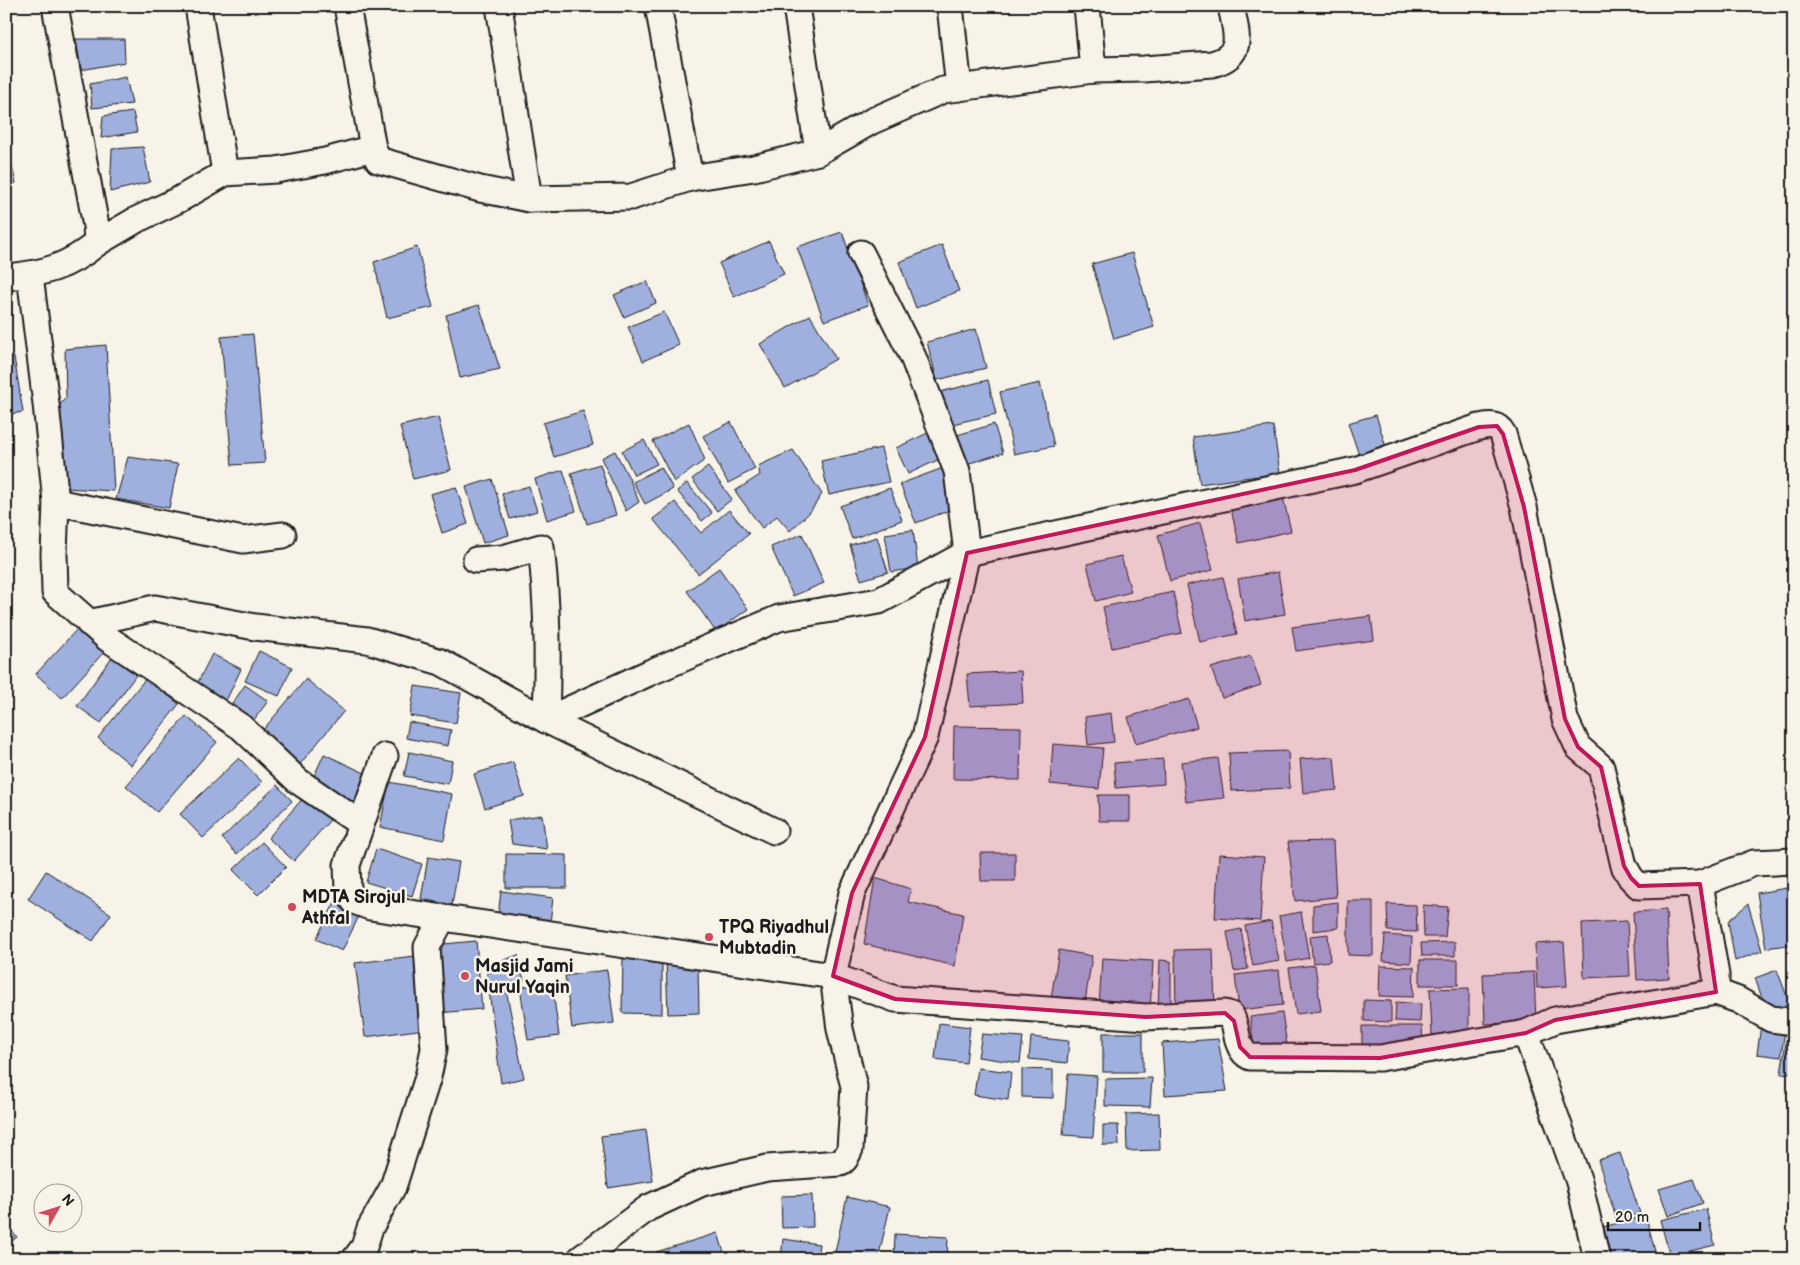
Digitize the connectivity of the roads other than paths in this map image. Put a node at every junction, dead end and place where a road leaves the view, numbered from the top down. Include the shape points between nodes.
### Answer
1 (55, 6) edge
2 (198, 6) edge
3 (347, 6) edge
4 (499, 6) edge
5 (658, 6) edge
6 (796, 6) edge
7 (950, 6) edge
8 (1087, 6) edge
9 (1231, 6) edge
10 (1094, 70) junction
11 (959, 88) junction
12 (373, 148) junction
13 (818, 152) junction
14 (225, 173) junction
15 (690, 178) junction
16 (529, 199) junction
17 (97, 243) junction
18 (861, 253) dead end
19 (18, 276) edge
20 (56, 502) junction
21 (283, 534) dead end
22 (967, 553) junction
23 (476, 560) dead end
24 (89, 623) junction
25 (546, 720) junction
26 (385, 756) dead end
27 (361, 824) junction
28 (774, 831) dead end
29 (1794, 861) edge
30 (1700, 884) junction
31 (444, 917) junction
32 (833, 976) junction
33 (1716, 992) junction
34 (1794, 1022) edge
35 (1526, 1034) junction
36 (355, 1259) edge
37 (580, 1259) edge
38 (1597, 1259) edge

1 - 17 street
2 - 14 street
3 - 12 street
4 - 16 street
5 - 15 street
6 - 13 street
7 - 11 street
8 - 10 street
9 - 10 street via 1236,48 1223,61
10 - 11 street
11 - 13 street via 943,90 872,121
12 - 14 street via 276,170
12 - 16 street via 378,160 480,189
13 - 15 street via 754,168
14 - 17 street
15 - 16 street via 632,197
17 - 19 street via 58,268
18 - 22 street via 913,357 957,471
19 - 20 street via 46,404
20 - 21 street via 243,540
20 - 24 street via 55,592
22 - 25 street via 879,601 779,618
22 - 30 street via 1356,470 1479,427 1497,426 1503,434 1524,507 1565,720 1578,747 1601,767 1624,866 1639,886
22 - 32 street via 925,737 852,893
23 - 25 street via 503,558 541,547 548,648
24 - 25 street via 156,608 254,627 367,640 441,662
24 - 27 street via 241,727 298,781
25 - 28 street
26 - 27 street
27 - 31 street via 347,866 348,890 354,901 370,907
29 - 30 street via 1754,863
30 - 33 street via 1716,974
31 - 32 street
31 - 36 street via 427,947 434,1048 428,1077 393,1187
32 - 35 street via 895,1000 1146,1017 1224,1013 1234,1021 1240,1047 1250,1057 1380,1058
32 - 37 street via 840,1030 854,1087 850,1149 845,1160 841,1163 767,1168 702,1183 648,1208
33 - 34 street via 1738,1000 1771,1019
33 - 35 street via 1555,1020
35 - 38 street via 1579,1182

